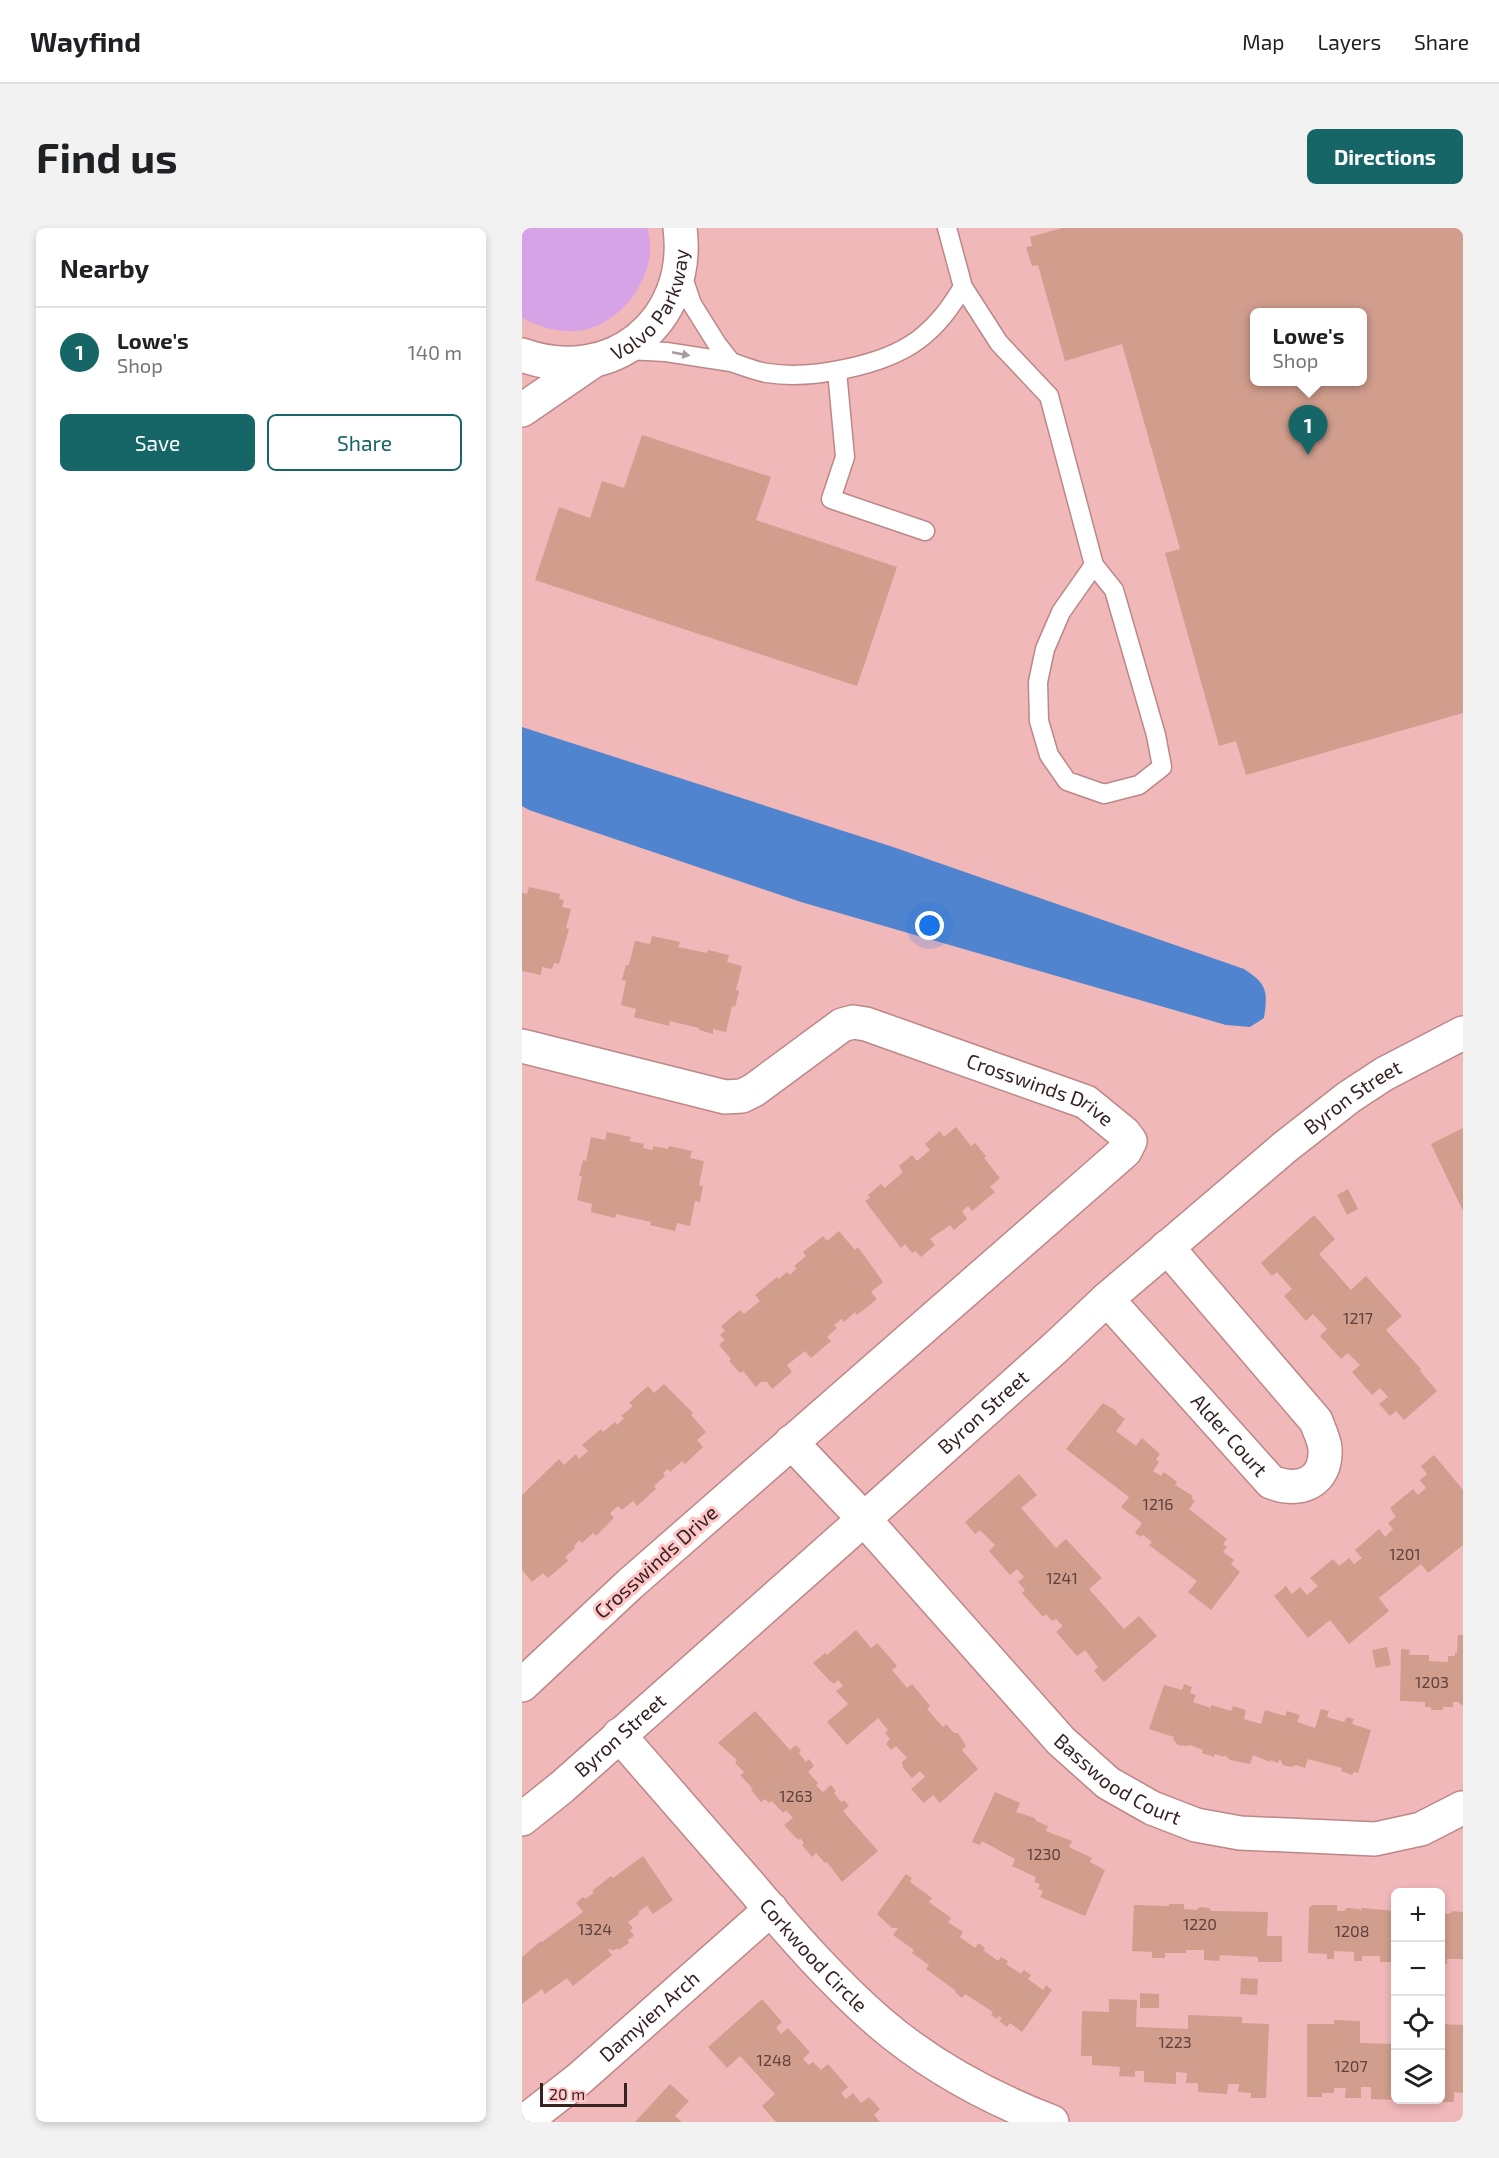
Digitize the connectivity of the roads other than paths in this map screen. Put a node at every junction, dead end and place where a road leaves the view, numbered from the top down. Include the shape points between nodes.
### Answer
1 (680, 228) edge
2 (947, 228) edge
3 (680, 270) junction
4 (963, 288) junction
5 (522, 355) edge
6 (608, 355) junction
7 (731, 362) junction
8 (837, 371) junction
9 (522, 410) edge
10 (925, 531) dead end
11 (1094, 565) junction
12 (1463, 1033) edge
13 (522, 1046) edge
14 (1167, 1247) junction
15 (1107, 1299) junction
16 (791, 1442) junction
17 (864, 1519) junction
18 (522, 1685) edge
19 (619, 1735) junction
20 (1462, 1808) edge
21 (522, 1819) edge
22 (771, 1909) junction
23 (524, 2122) edge
24 (1052, 2122) edge

1 - 3 street, Volvo Parkway
2 - 4 lane
3 - 6 street, Volvo Parkway via 661,315 647,331
3 - 7 lane via 692,304
4 - 8 lane via 947,314 917,341 878,360
4 - 11 lane via 999,343 1049,396
5 - 6 street, Volvo Parkway via 566,365
6 -> 7 lane via 666,352
6 - 9 street, Volvo Parkway
7 - 8 lane via 767,373
8 - 10 lane via 845,457 831,499
11 - 11 lane via 1061,612 1045,649 1038,702 1049,755 1067,781 1104,794 1138,785 1162,767 1114,590
12 - 14 street, Byron Street via 1349,1097
13 - 16 street, Crosswinds Drive via 725,1097 742,1096 842,1025 866,1024 1086,1102 1130,1141 1125,1151
14 - 15 street, Byron Street
14 - 15 street, Alder Court via 1316,1421 1325,1445 1325,1461 1317,1478 1287,1488 1271,1482
15 - 17 street, Byron Street
16 - 17 street
16 - 18 street, Crosswinds Drive
17 - 19 street, Byron Street
17 - 20 street, Basswood Court via 1062,1741 1108,1783 1152,1808 1196,1825 1240,1833 1375,1839 1421,1829
19 - 21 street, Byron Street
19 - 22 street, Corkwood Circle
22 - 23 street, Damyien Arch via 579,2079
22 - 24 street, Corkwood Circle via 822,1967 928,2059 1018,2109

